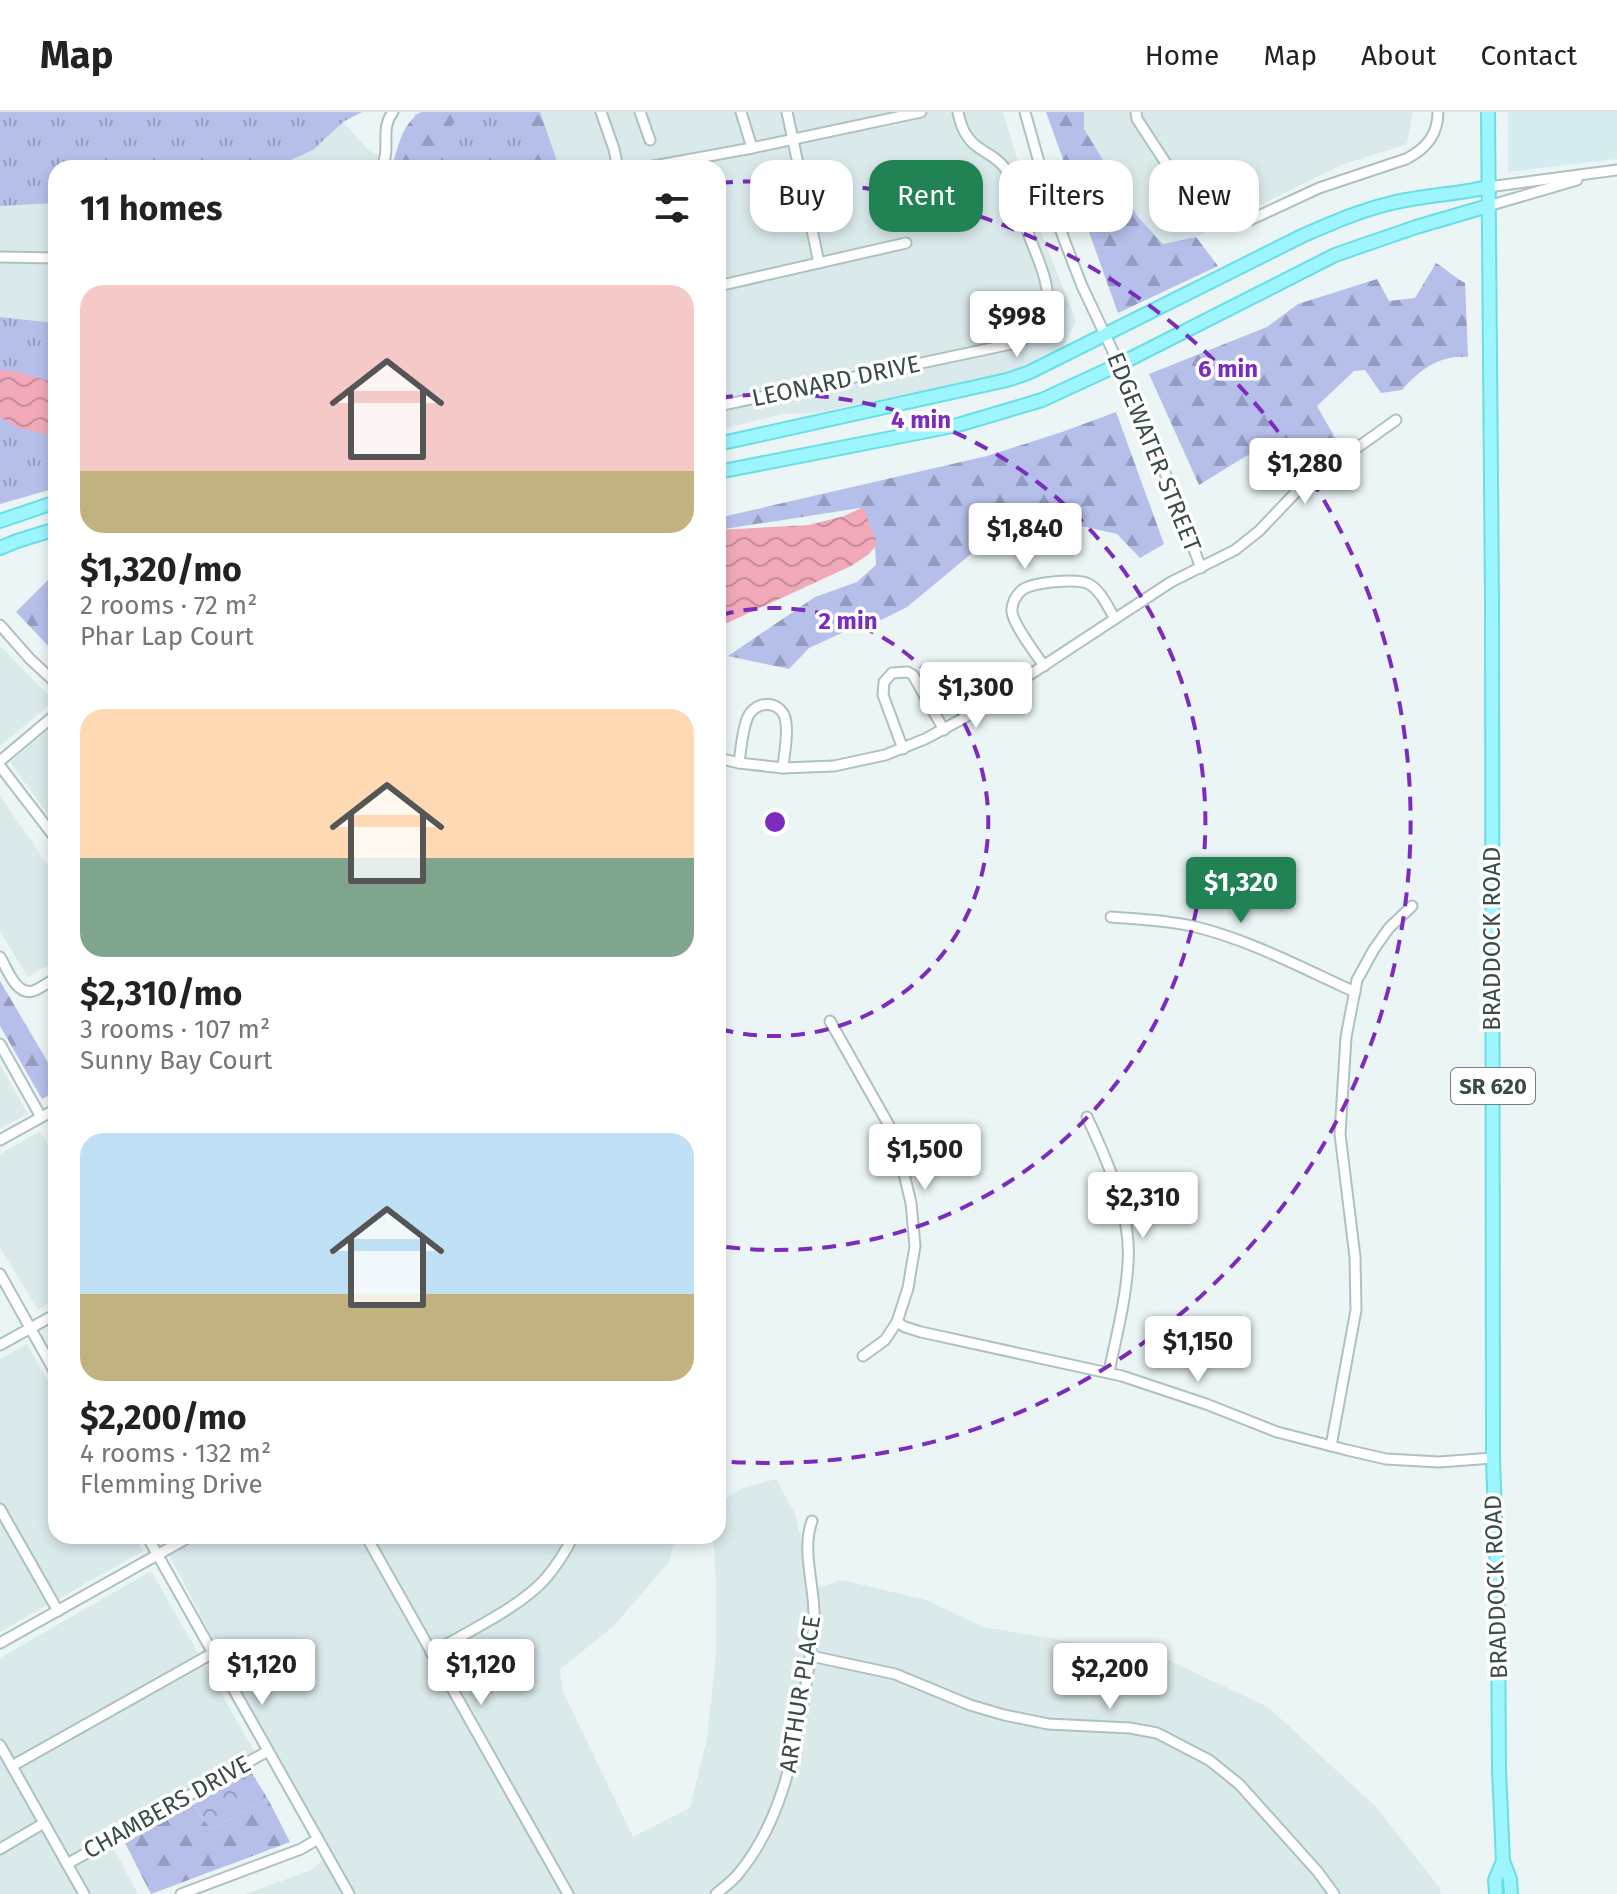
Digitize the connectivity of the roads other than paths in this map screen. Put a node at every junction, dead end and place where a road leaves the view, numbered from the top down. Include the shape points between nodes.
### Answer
1 (393, 112) edge
2 (640, 112) edge
3 (741, 112) edge
4 (787, 112) edge
5 (921, 112) edge
6 (958, 112) edge
7 (1025, 112) edge
8 (1136, 112) edge
9 (1438, 112) edge
10 (1488, 112) edge
11 (605, 113) edge
12 (889, 115) edge
13 (794, 139) junction
14 (650, 140) dead end
15 (752, 148) junction
16 (385, 160) edge
17 (616, 160) edge
18 (687, 160) edge
19 (1617, 170) edge
20 (1604, 171) junction
21 (1488, 187) junction
22 (1488, 206) junction
23 (906, 243) dead end
24 (0, 257) edge
25 (48, 258) edge
26 (819, 263) junction
27 (726, 284) edge
28 (1106, 334) junction
29 (1120, 364) junction
30 (726, 404) edge
31 (1396, 420) dead end
32 (726, 442) edge
33 (726, 470) edge
34 (48, 505) edge
35 (0, 521) edge
36 (48, 531) edge
37 (0, 548) edge
38 (1201, 568) junction
39 (1115, 619) junction
40 (0, 625) edge
41 (1044, 666) junction
42 (48, 675) edge
43 (48, 721) edge
44 (944, 730) junction
45 (903, 749) junction
46 (726, 760) edge
47 (739, 763) junction
48 (0, 764) edge
49 (783, 768) junction
50 (48, 828) edge
51 (1412, 906) dead end
52 (1111, 917) dead end
53 (0, 957) edge
54 (48, 983) edge
55 (1355, 992) junction
56 (830, 1021) dead end
57 (0, 1044) edge
58 (48, 1113) edge
59 (41, 1117) junction
60 (1087, 1117) dead end
61 (0, 1140) edge
62 (0, 1274) edge
63 (48, 1318) edge
64 (897, 1322) junction
65 (31, 1328) junction
66 (0, 1345) edge
67 (863, 1356) dead end
68 (48, 1359) edge
69 (1109, 1372) junction
70 (1331, 1446) junction
71 (1493, 1458) junction
72 (0, 1509) edge
73 (812, 1521) dead end
74 (152, 1544) edge
75 (177, 1544) edge
76 (370, 1544) edge
77 (569, 1544) edge
78 (158, 1555) junction
79 (58, 1611) junction
80 (0, 1643) edge
81 (213, 1653) junction
82 (431, 1653) junction
83 (811, 1656) junction
84 (0, 1745) edge
85 (268, 1751) junction
86 (12, 1766) junction
87 (44, 1823) junction
88 (318, 1839) junction
89 (0, 1849) edge
90 (1503, 1861) junction
91 (67, 1864) junction
92 (84, 1894) edge
93 (181, 1894) edge
94 (349, 1894) edge
95 (568, 1894) edge
96 (716, 1894) edge
97 (1334, 1894) edge
98 (1496, 1894) edge
99 (1511, 1894) edge

1 - 16 street via 386,121
2 - 14 street
3 - 15 street
4 - 13 street
5 - 12 street
6 - 30 street, LEONARD DRIVE via 971,141 1010,177 1047,284 1048,304 1034,332 1016,343
7 - 28 street, EDGEWATER STREET via 1065,242
8 - 9 street via 1190,200 1205,215 1236,223 1417,154 1433,138
10 - 21 main road, BRADDOCK ROAD / SR 620
11 - 17 street
12 - 13 street
13 - 15 street
13 - 26 street
15 - 18 street
19 - 20 street
20 - 21 street
20 - 22 street
21 - 22 main road, BRADDOCK ROAD / SR 620
21 - 28 main road via 1387,204 1345,217
22 - 29 main road via 1335,255
22 - 71 main road, BRADDOCK ROAD / SR 620
23 - 26 street
24 - 25 street
26 - 27 street
28 - 29 street, EDGEWATER STREET
28 - 32 main road via 1007,380
29 - 33 main road via 1001,414
29 - 38 street, EDGEWATER STREET
31 - 38 street via 1298,490 1235,550
34 - 35 main road
36 - 37 main road
38 - 39 street
39 - 41 street
39 - 41 street via 1086,582 1063,581 1022,591 1013,604 1013,618
40 - 42 street
41 - 44 street
43 - 48 street
44 - 45 street
44 - 45 street via 913,675 892,673 883,695
45 - 49 street via 834,766
46 - 47 street
47 - 49 street
47 - 49 street via 748,717 759,705 771,704 786,721
48 - 50 street
51 - 55 street via 1374,949
52 - 55 street via 1196,927
53 - 54 street via 22,990 33,991
55 - 70 street via 1346,1037 1340,1134 1356,1310
56 - 64 street via 895,1136 911,1203 915,1246
57 - 59 street
58 - 59 street
59 - 61 street
60 - 69 street via 1114,1178 1129,1260
62 - 65 street
63 - 65 street
64 - 67 street via 885,1340
64 - 69 street via 921,1332
65 - 66 street
65 - 68 street
69 - 70 street
70 - 71 street via 1386,1459
71 - 90 main road, BRADDOCK ROAD / SR 620
72 - 79 street
73 - 83 street, ARTHUR PLACE via 807,1543 814,1618
74 - 78 street
75 - 78 street
76 - 82 street
77 - 82 street via 532,1592
78 - 79 street
78 - 81 street
79 - 80 street
81 - 85 street
81 - 86 street
82 - 95 street
83 - 96 street, ARTHUR PLACE via 785,1788 738,1874
83 - 97 street via 895,1674 1004,1715 1157,1733 1209,1760 1239,1784
84 - 86 street
85 - 88 street
85 - 91 street, CHAMBERS DRIVE
86 - 87 street
87 - 89 street
87 - 91 street
88 - 93 street
88 - 94 street
90 - 98 main road, BRADDOCK ROAD / SR 620
90 - 99 main road, BRADDOCK ROAD / SR 620
91 - 92 street

